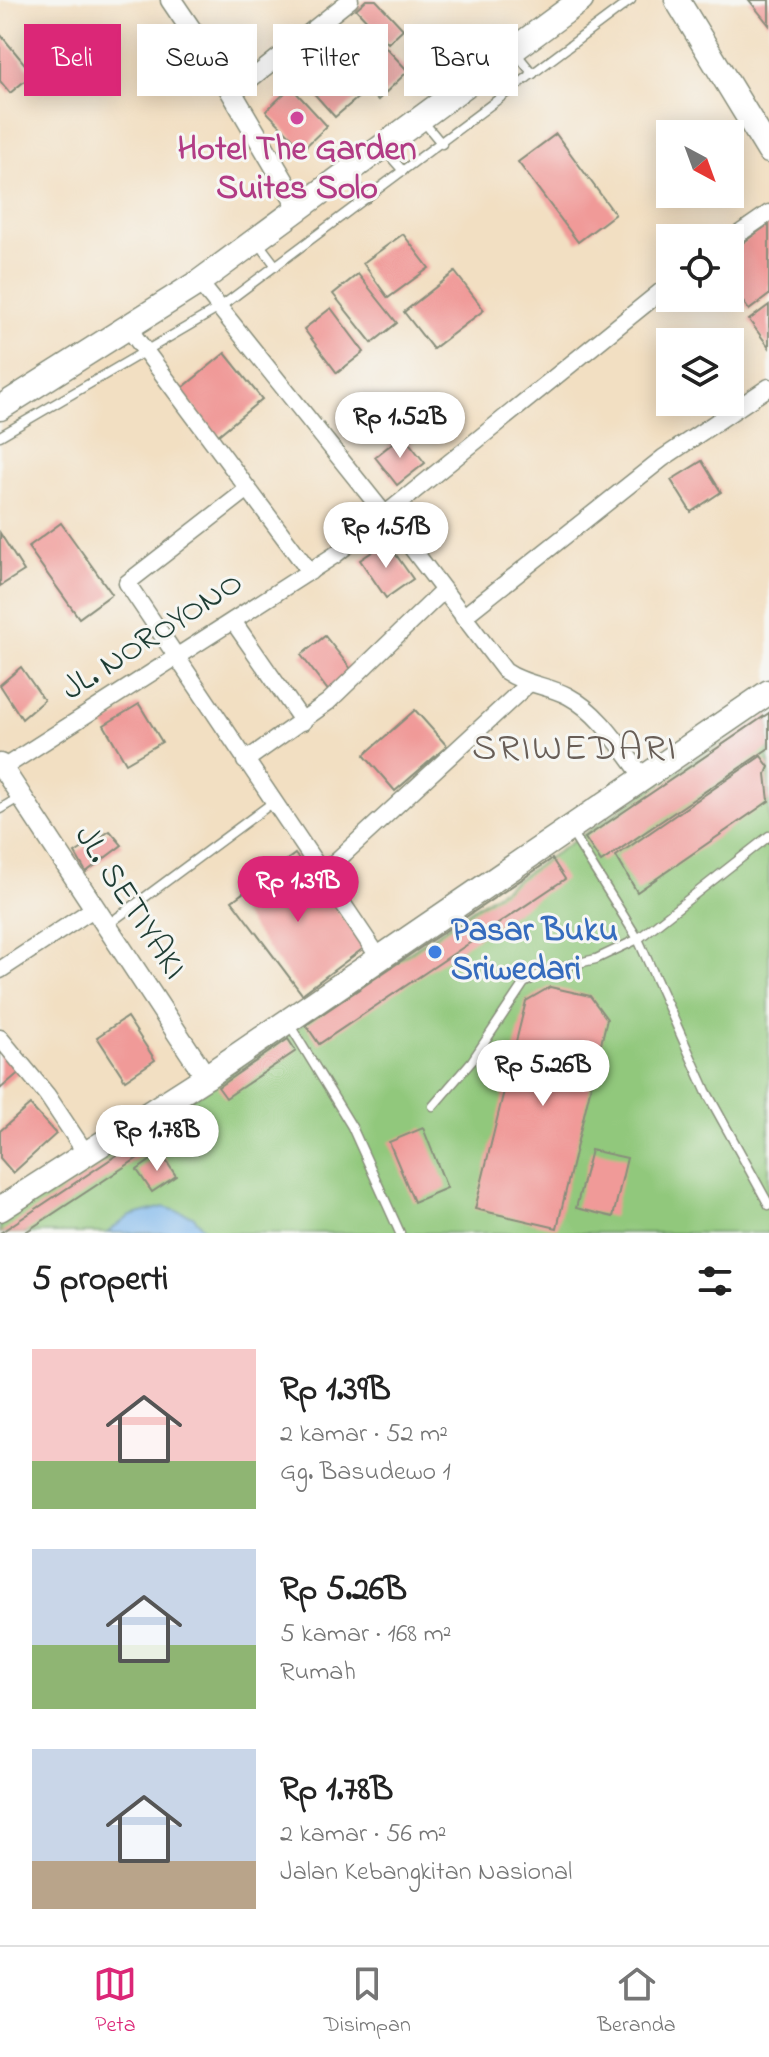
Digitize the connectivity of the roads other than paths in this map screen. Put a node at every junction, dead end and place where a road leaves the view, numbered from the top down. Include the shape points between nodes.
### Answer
1 (171, 0) edge
2 (350, 0) edge
3 (581, 0) edge
4 (631, 0) edge
5 (677, 0) edge
6 (187, 24) edge
7 (518, 46) edge
8 (518, 54) edge
9 (257, 74) edge
10 (533, 74) junction
11 (233, 96) edge
12 (450, 96) edge
13 (420, 118) junction
14 (442, 144) junction
15 (383, 147) junction
16 (769, 151) edge
17 (403, 171) junction
18 (347, 172) junction
19 (367, 198) junction
20 (299, 207) junction
21 (769, 213) edge
22 (744, 230) edge
23 (256, 240) junction
24 (276, 266) junction
25 (199, 282) junction
26 (656, 295) edge
27 (219, 308) junction
28 (129, 329) junction
29 (144, 350) junction
30 (769, 387) edge
31 (0, 408) edge
32 (0, 436) edge
33 (248, 489) junction
34 (386, 515) junction
35 (310, 572) junction
36 (443, 591) junction
37 (463, 617) junction
38 (233, 621) junction
39 (176, 656) junction
40 (528, 684) junction
41 (769, 692) edge
42 (303, 722) junction
43 (245, 761) junction
44 (1, 766) edge
45 (644, 778) junction
46 (21, 796) junction
47 (272, 803) junction
48 (0, 809) edge
49 (569, 830) junction
50 (769, 836) edge
51 (321, 875) junction
52 (93, 909) junction
53 (105, 927) junction
54 (638, 939) junction
55 (380, 959) junction
56 (0, 970) edge
57 (288, 1022) junction
58 (0, 1038) edge
59 (206, 1077) junction
60 (433, 1106) dead end
61 (85, 1152) junction
62 (769, 1205) edge
63 (0, 1209) edge
64 (400, 1233) edge

1 - 6 street
2 - 9 street
3 - 7 main road
4 - 10 lane
5 - 16 main road
8 - 10 lane
10 - 14 lane
11 - 20 street
12 - 13 main road
13 - 14 lane
13 - 15 main road
14 - 17 lane
15 - 17 lane
15 - 18 main road
17 - 19 lane
18 - 19 lane
18 - 20 main road
19 - 24 lane
20 - 23 main road
21 - 22 street
23 - 24 lane
23 - 25 main road
24 - 27 lane
25 - 27 street
25 - 28 main road
26 - 34 street, JL. NOROYONO
27 - 29 lane
27 - 34 street
28 - 29 street
28 - 31 main road
29 - 32 lane
29 - 33 street
30 - 37 street via 663,458
33 - 35 street
33 - 39 street via 127,583
34 - 35 street, JL. NOROYONO
34 - 36 street
35 - 38 street, JL. NOROYONO
36 - 37 street
36 - 42 street via 342,691
37 - 40 street via 505,671
38 - 39 street, JL. NOROYONO
38 - 42 street
39 - 43 street
39 - 44 street, JL. NOROYONO
40 - 45 street via 582,705
40 - 51 street
41 - 45 main road
42 - 43 street
43 - 47 street
44 - 46 street, JL. SETIYAKI
45 - 49 main road
46 - 48 lane
46 - 52 street, JL. SETIYAKI
47 - 51 street
47 - 53 lane
49 - 54 lane
49 - 55 main road
50 - 54 lane
51 - 55 street
52 - 53 street, JL. SETIYAKI
52 - 56 street
53 - 59 street, JL. SETIYAKI
54 - 60 lane via 524,983 472,1061
54 - 62 lane via 706,1091
55 - 57 main road
57 - 59 main road
57 - 64 lane via 352,1127
58 - 61 street
59 - 61 main road
61 - 63 main road

